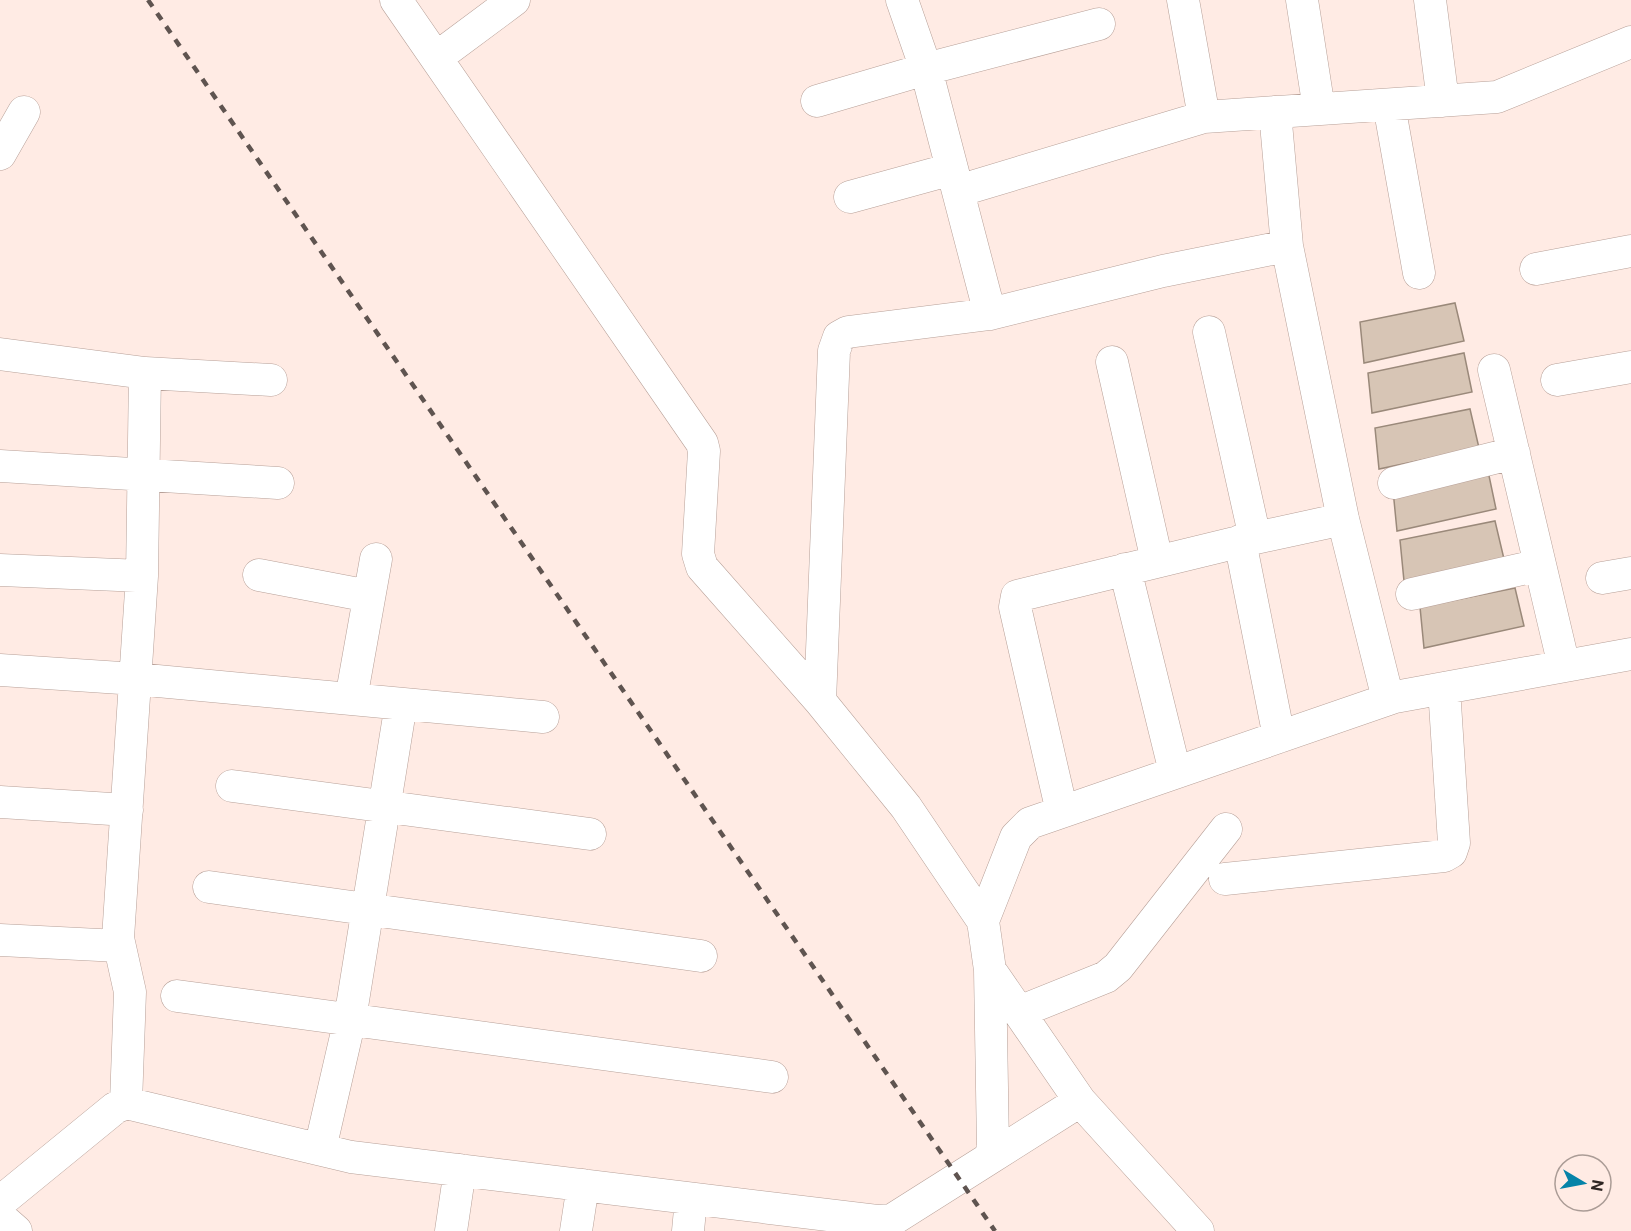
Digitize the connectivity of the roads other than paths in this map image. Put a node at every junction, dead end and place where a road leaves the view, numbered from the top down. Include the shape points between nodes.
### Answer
1 (396, 0) edge
2 (514, 0) edge
3 (902, 0) edge
4 (1183, 0) edge
5 (1302, 0) edge
6 (1430, 0) edge
7 (1099, 24) dead end
8 (1631, 42) edge
9 (436, 58) junction
10 (926, 69) junction
11 (817, 101) dead end
12 (1443, 101) junction
13 (1389, 105) junction
14 (1319, 109) junction
15 (24, 112) dead end
16 (1275, 112) junction
17 (1204, 117) junction
18 (0, 154) edge
19 (955, 180) junction
20 (850, 197) dead end
21 (1287, 246) junction
22 (1631, 251) edge
23 (1536, 269) dead end
24 (1419, 273) dead end
25 (990, 314) junction
26 (1209, 332) dead end
27 (0, 354) edge
28 (1112, 362) dead end
29 (1631, 368) edge
30 (1494, 370) dead end
31 (145, 373) junction
32 (271, 380) dead end
33 (1557, 380) dead end
34 (1514, 453) junction
35 (0, 466) edge
36 (144, 474) junction
37 (278, 483) dead end
38 (1394, 483) dead end
39 (1343, 519) junction
40 (1247, 539) junction
41 (376, 559) dead end
42 (1157, 561) junction
43 (1540, 565) junction
44 (1125, 569) junction
45 (0, 570) edge
46 (259, 575) dead end
47 (142, 576) junction
48 (1412, 594) dead end
49 (369, 596) junction
50 (1631, 654) edge
51 (1564, 666) junction
52 (0, 670) edge
53 (136, 680) junction
54 (1444, 688) junction
55 (351, 699) junction
56 (1388, 699) junction
57 (820, 701) junction
58 (401, 704) junction
59 (543, 717) dead end
60 (1279, 737) junction
61 (1175, 772) junction
62 (232, 786) dead end
63 (0, 802) edge
64 (384, 806) junction
65 (127, 810) junction
66 (1062, 812) junction
67 (1226, 829) dead end
68 (590, 834) dead end
69 (1225, 879) dead end
70 (209, 888) dead end
71 (368, 909) junction
72 (983, 921) junction
73 (0, 940) edge
74 (119, 946) junction
75 (701, 956) dead end
76 (990, 970) junction
77 (177, 996) dead end
78 (1019, 1012) junction
79 (350, 1018) junction
80 (772, 1077) dead end
81 (1080, 1101) junction
82 (126, 1103) junction
83 (320, 1149) junction
84 (990, 1158) junction
85 (460, 1170) junction
86 (582, 1185) junction
87 (691, 1198) junction
88 (0, 1202) edge
89 (0, 1217) edge
90 (801, 1221) edge
91 (16, 1231) edge
92 (451, 1231) edge
93 (576, 1231) edge
94 (688, 1231) edge
95 (1198, 1231) edge

1 - 9 street
2 - 9 street
3 - 10 street
4 - 17 street
5 - 14 street
6 - 12 street
7 - 10 street
8 - 12 street via 1497,97
9 - 57 street via 702,443 698,554 702,567
10 - 11 street
10 - 19 street
12 - 13 street
13 - 14 street
13 - 24 street
14 - 16 street
15 - 18 street
16 - 17 street
16 - 21 street
17 - 19 street
19 - 20 street
19 - 25 street
21 - 25 street via 1163,271
21 - 39 street
22 - 23 street
25 - 57 street via 848,332 839,338 834,351
26 - 40 street
27 - 31 street
28 - 42 street
29 - 33 street
30 - 34 street
31 - 32 street
31 - 36 street
34 - 38 street
34 - 43 street
35 - 36 street
36 - 37 street
36 - 47 street
39 - 40 street
39 - 56 street
40 - 42 street
40 - 60 street
41 - 49 street
42 - 44 street
43 - 48 street
43 - 51 street
44 - 61 street
44 - 66 street via 1017,596 1015,607
45 - 47 street
46 - 49 street
47 - 53 street
49 - 55 street
50 - 51 street
51 - 54 street
52 - 53 street
53 - 55 street
53 - 65 street
54 - 56 street
54 - 69 street via 1454,843 1451,852 1444,856
55 - 58 street
56 - 60 street
57 - 72 street via 906,807
58 - 59 street
58 - 64 street
60 - 61 street
61 - 66 street
62 - 64 street
63 - 65 street
64 - 68 street
64 - 71 street
65 - 74 street
66 - 72 street via 1030,823 1016,837
67 - 78 street via 1118,967 1106,977
70 - 71 street
71 - 75 street
71 - 79 street
72 - 76 street
73 - 74 street
74 - 82 street via 130,992
76 - 78 street
76 - 84 street
77 - 79 street
78 - 81 street
79 - 80 street
79 - 83 street
81 - 84 street
81 - 95 street
82 - 83 street
82 - 88 street
83 - 85 street via 351,1157
84 - 90 street via 892,1220
85 - 86 street
85 - 92 street
86 - 87 street
86 - 93 street
87 - 90 street
87 - 94 street
89 - 91 street

